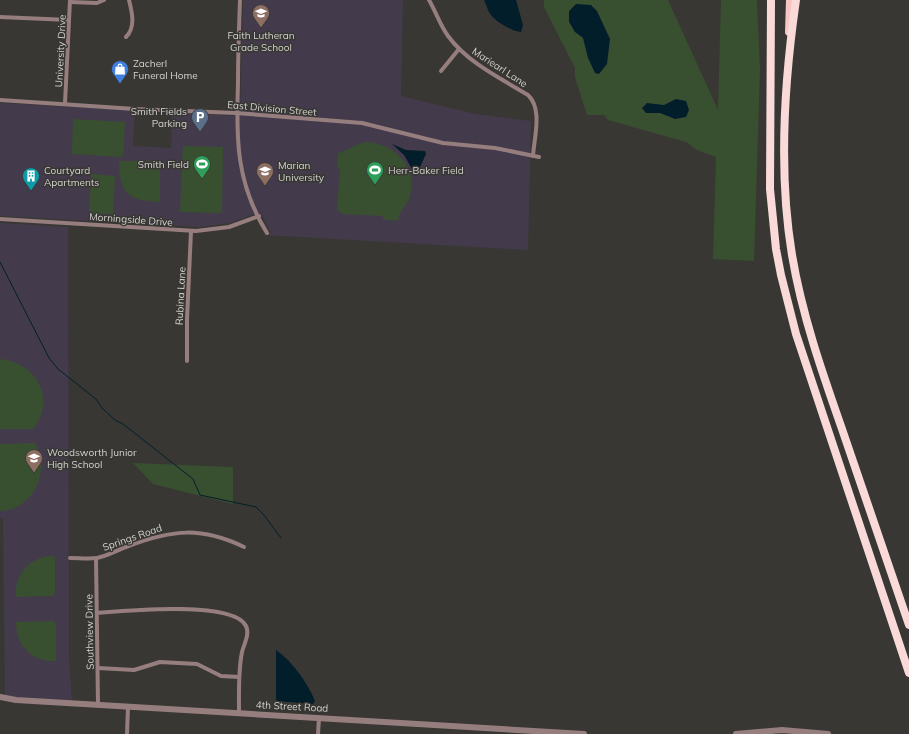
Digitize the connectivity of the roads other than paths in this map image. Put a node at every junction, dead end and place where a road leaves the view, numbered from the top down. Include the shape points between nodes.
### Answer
1 (104, 0) edge
2 (129, 0) edge
3 (240, 0) edge
4 (430, 0) edge
5 (772, 0) edge
6 (790, 0) edge
7 (796, 0) edge
8 (70, 1) edge
9 (0, 17) edge
10 (69, 20) junction
11 (126, 37) dead end
12 (459, 49) junction
13 (789, 49) junction
14 (441, 70) dead end
15 (0, 100) edge
16 (65, 103) junction
17 (236, 113) junction
18 (533, 156) junction
19 (539, 158) dead end
20 (258, 216) junction
21 (0, 219) edge
22 (191, 231) junction
23 (268, 233) dead end
24 (187, 361) dead end
25 (244, 547) dead end
26 (70, 558) dead end
27 (96, 558) junction
28 (97, 613) junction
29 (909, 625) edge
30 (98, 668) junction
31 (909, 673) edge
32 (239, 677) junction
33 (0, 697) edge
34 (98, 705) junction
35 (128, 707) junction
36 (239, 714) junction
37 (319, 718) junction
38 (127, 734) edge
39 (318, 734) edge
40 (584, 734) edge
41 (736, 734) edge
42 (828, 734) edge

1 - 8 street via 97,3
2 - 11 street via 132,29
3 - 17 street
4 - 12 street, Mariearl Lane via 441,26
5 - 31 highway via 769,147 770,189 777,254 796,334
6 - 13 main road
7 - 13 highway
8 - 10 street, University Drive
9 - 10 street
10 - 16 street, University Drive
12 - 14 street
12 - 18 street, Mariearl Lane via 532,100 536,112
13 - 29 highway via 784,154 792,254 810,331
15 - 16 street, East Division Street
16 - 17 street, East Division Street
17 - 18 street, East Division Street via 373,125 443,143 495,148
17 - 20 street via 236,138 241,171
18 - 19 street, East Division Street
20 - 22 street, Morningside Drive via 228,228
20 - 23 street
21 - 22 street, Morningside Drive
22 - 24 street, Rubina Lane
25 - 27 street, Springs Road via 220,536 177,532 162,534
26 - 27 street, Springs Road
27 - 28 street, Southview Drive
28 - 30 street, Southview Drive
28 - 32 street via 170,608 233,616 245,625 247,632
30 - 32 street via 134,670 160,662 197,664 221,676
30 - 34 street, Southview Drive
32 - 36 street
33 - 34 street, 4th Street Road
34 - 35 street, 4th Street Road
35 - 36 street, 4th Street Road
35 - 38 street
36 - 37 street, 4th Street Road
37 - 39 street
37 - 40 street, 4th Street Road
41 - 42 street via 775,730

